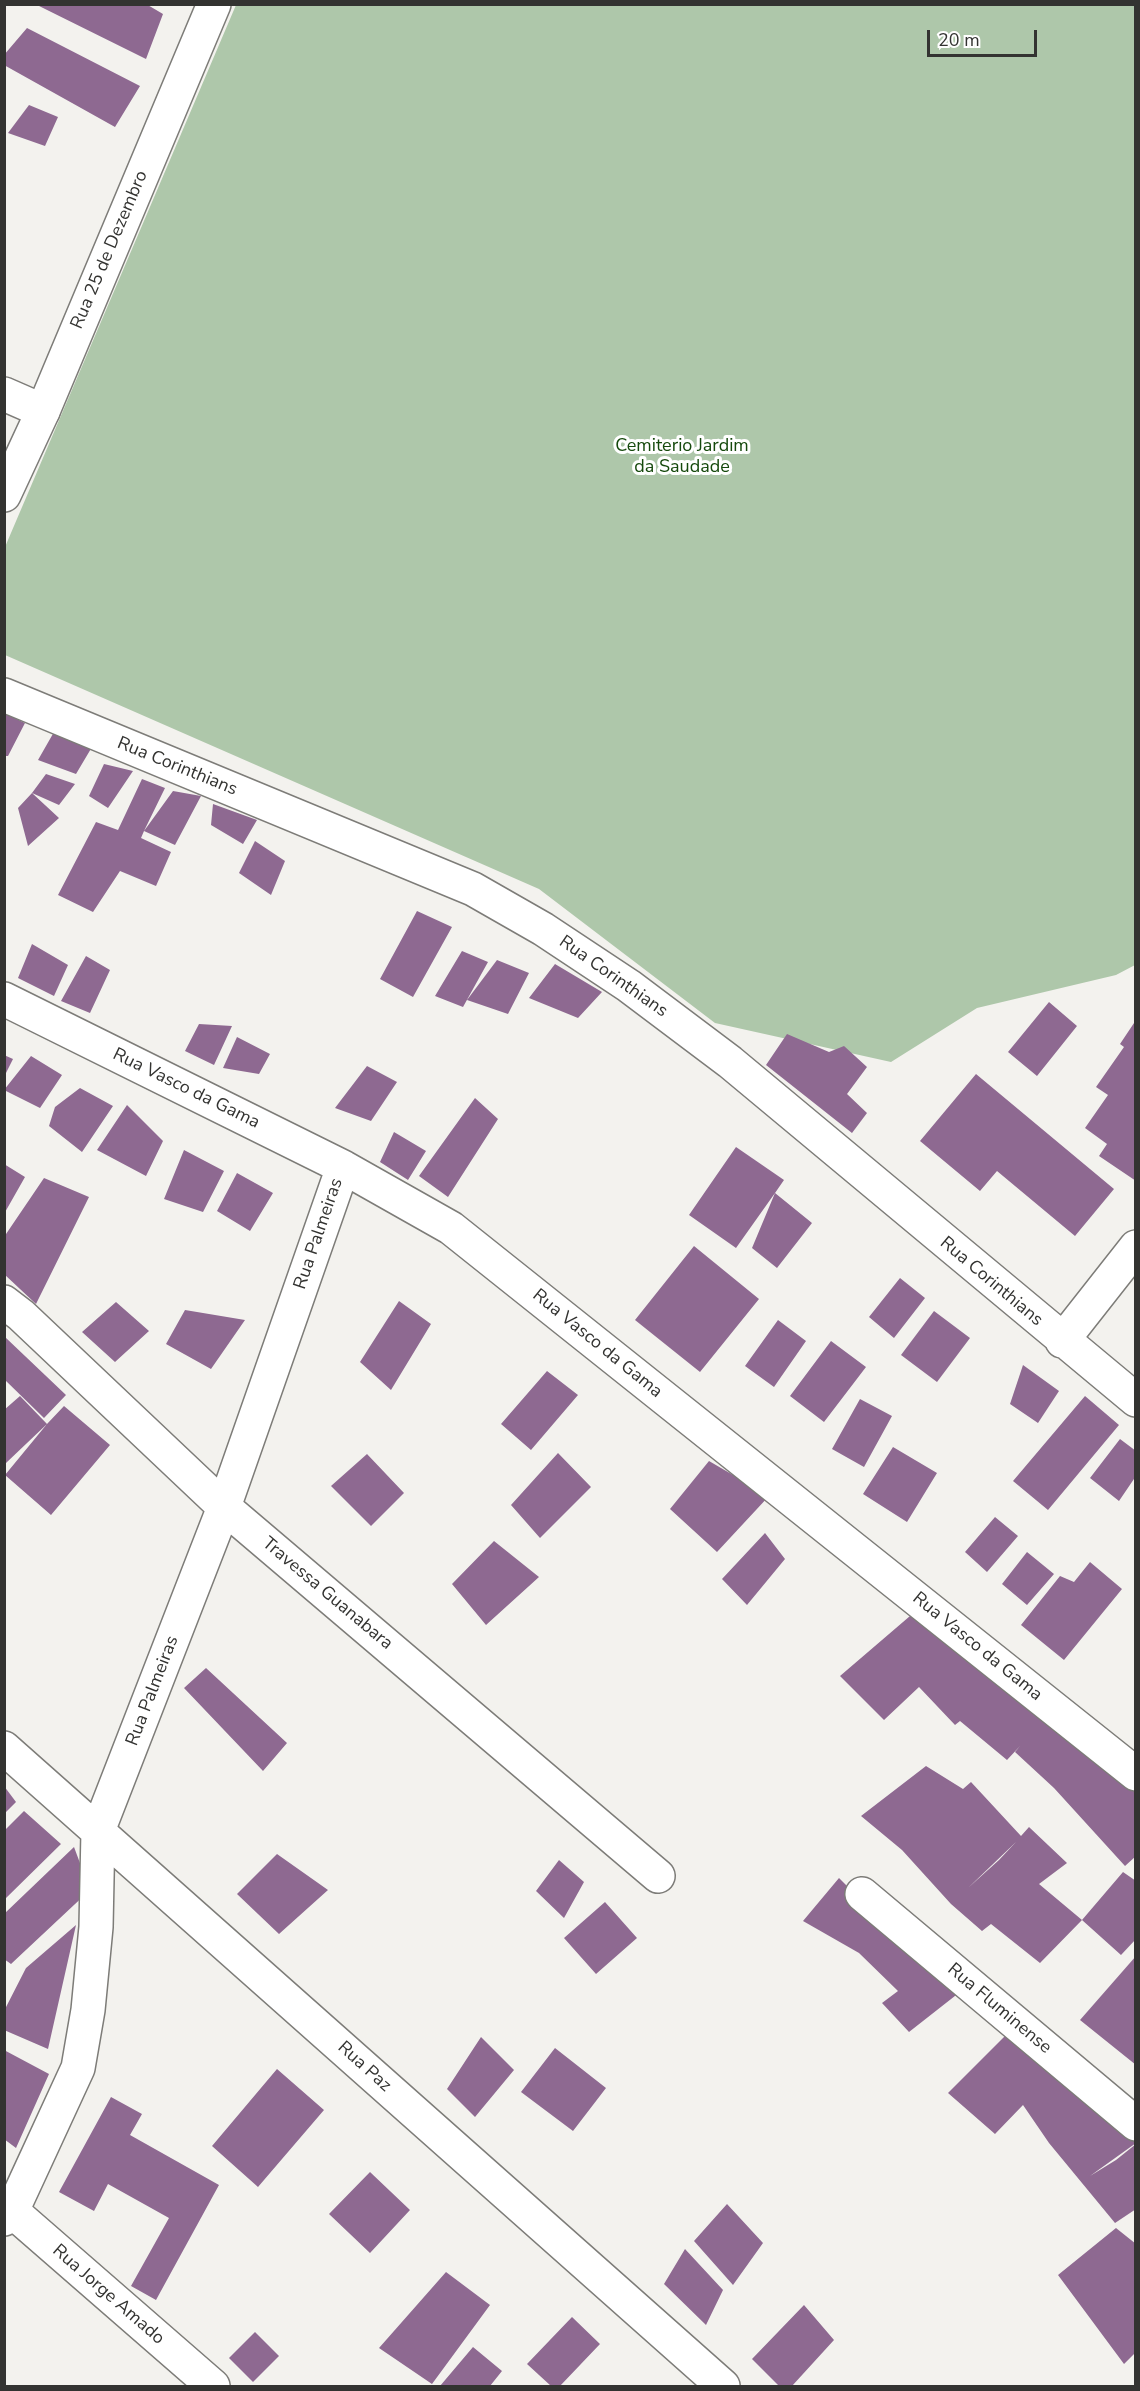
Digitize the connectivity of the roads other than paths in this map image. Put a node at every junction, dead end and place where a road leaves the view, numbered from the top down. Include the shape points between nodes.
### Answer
1 (214, 4) edge
2 (4, 394) edge
3 (43, 411) junction
4 (4, 495) edge
5 (4, 695) edge
6 (4, 999) edge
7 (343, 1167) junction
8 (1136, 1247) edge
9 (4, 1302) edge
10 (1062, 1341) junction
11 (1136, 1400) edge
12 (224, 1507) junction
13 (4, 1748) edge
14 (1136, 1774) edge
15 (98, 1831) junction
16 (658, 1876) dead end
17 (862, 1894) dead end
18 (1136, 2124) edge
19 (7, 2212) edge
20 (213, 2386) edge
21 (723, 2386) edge

1 - 3 street, Rua 25 de Dezembro
2 - 3 street
3 - 4 street, Rua 25 de Dezembro
5 - 10 street, Rua Corinthians via 473,889 543,929 629,986 729,1062
6 - 7 street, Rua Vasco da Gama
7 - 12 street, Rua Palmeiras
7 - 14 street, Rua Vasco da Gama via 451,1228
8 - 10 street
9 - 12 street, Travessa Guanabara
10 - 11 street, Rua Corinthians
12 - 15 street, Rua Palmeiras
12 - 16 street, Travessa Guanabara
13 - 15 street, Rua Paz
15 - 19 street, Rua Palmeiras via 96,1927 78,2068
15 - 21 street, Rua Paz
17 - 18 street, Rua Fluminense
19 - 20 street, Rua Jorge Amado

